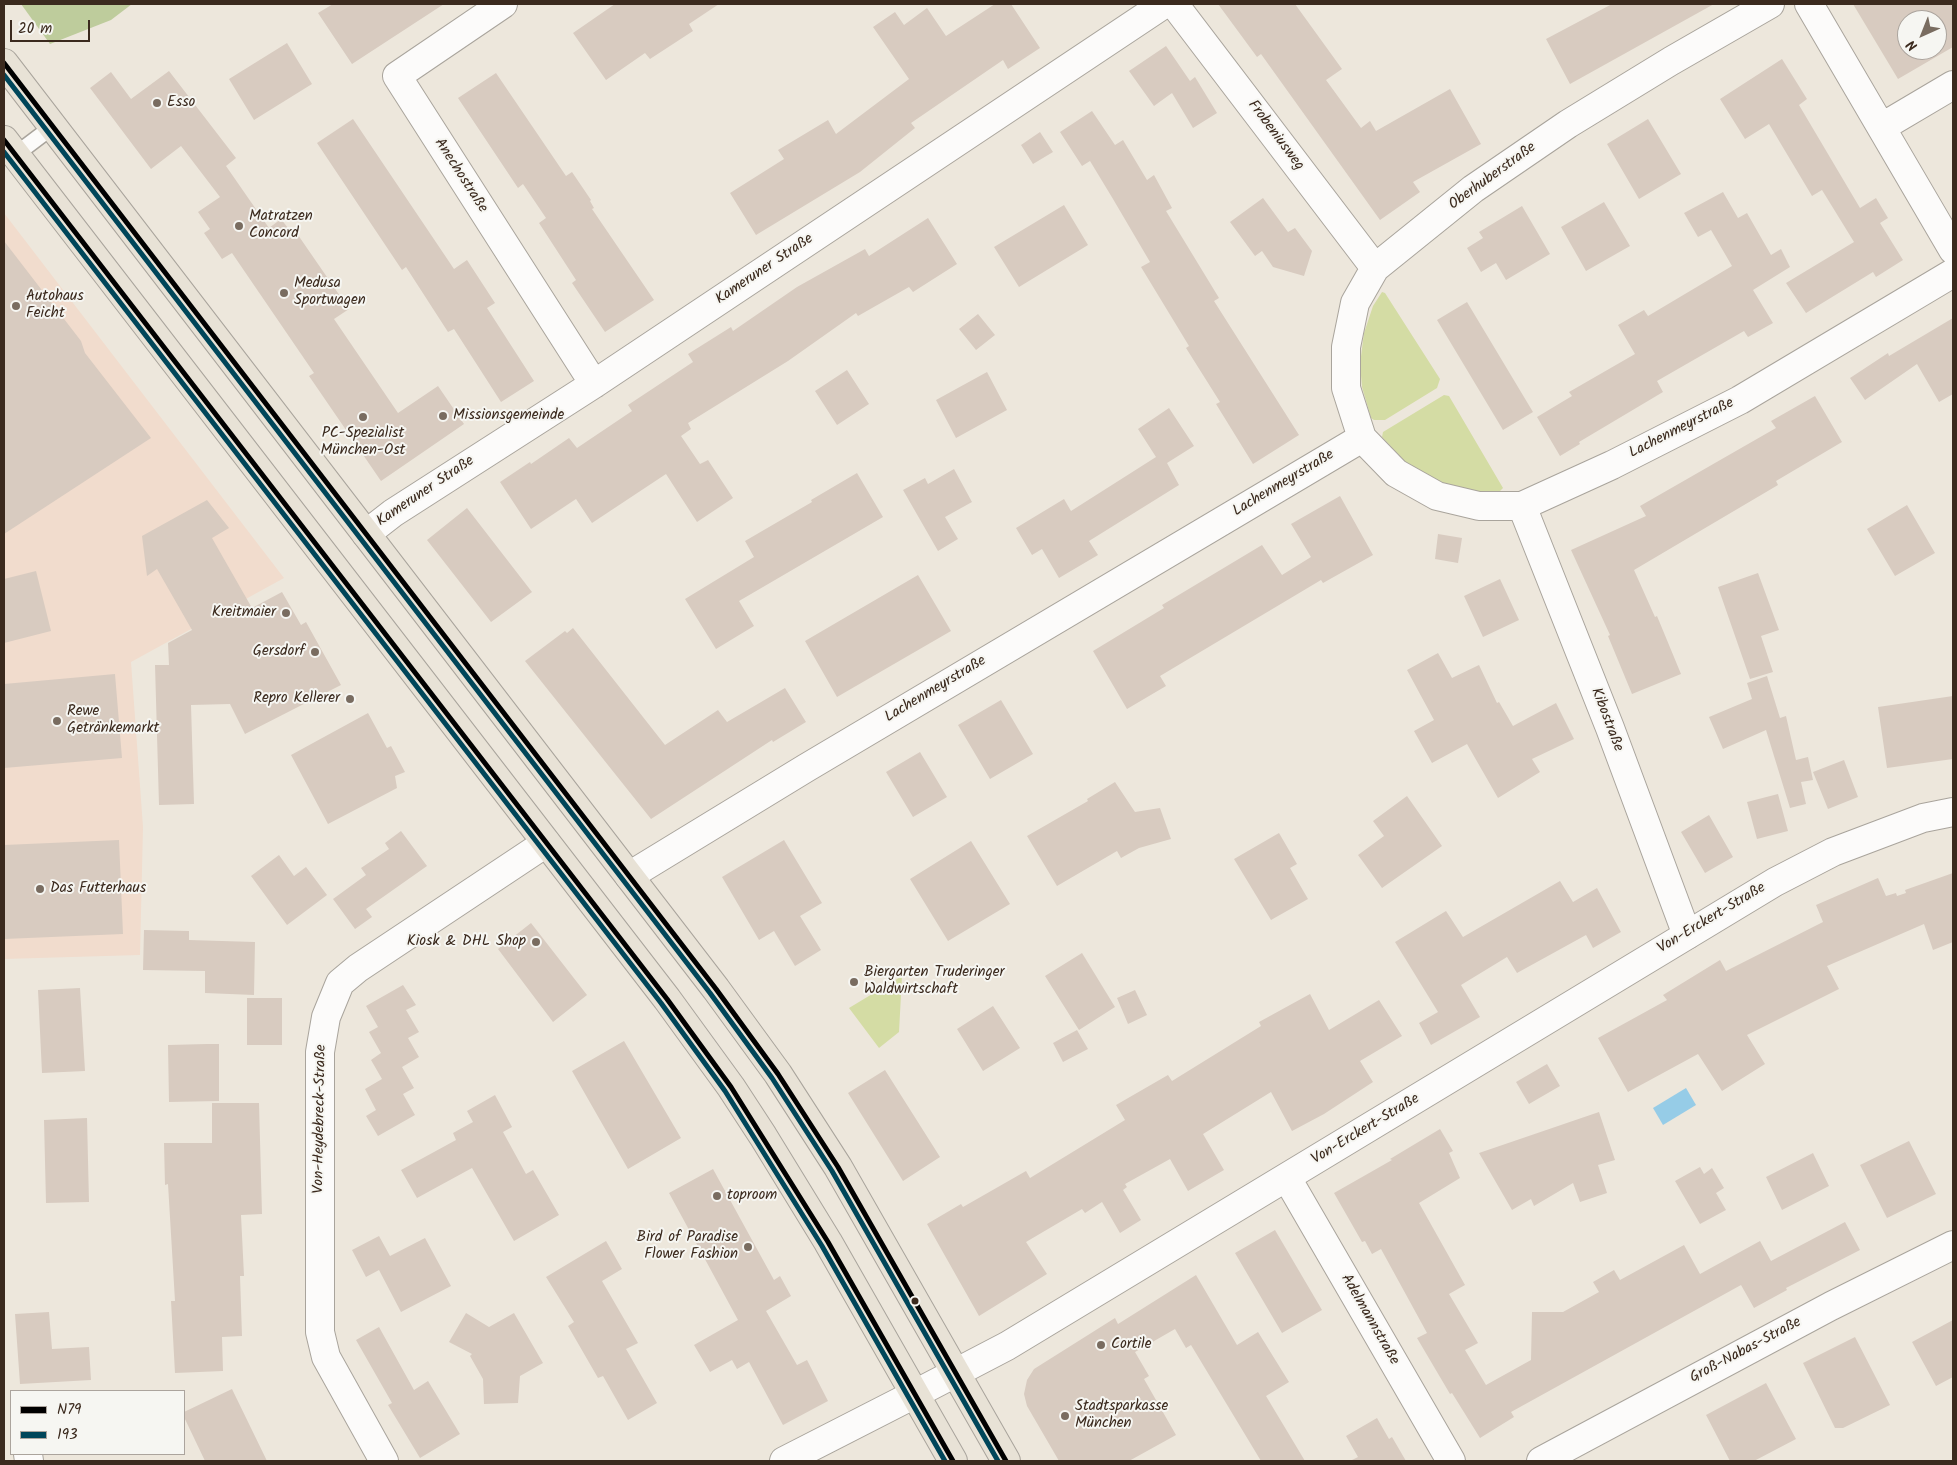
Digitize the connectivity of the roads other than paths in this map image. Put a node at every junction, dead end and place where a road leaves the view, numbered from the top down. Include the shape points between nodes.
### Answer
1 (503, 4) edge
2 (1164, 4) edge
3 (1174, 4) edge
4 (1770, 4) edge
5 (1809, 4) edge
6 (4, 63) edge
7 (1953, 85) edge
8 (52, 127) junction
9 (1882, 127) junction
10 (10, 147) edge
11 (1953, 250) edge
12 (1375, 268) junction
13 (1953, 273) edge
14 (594, 384) junction
15 (1362, 438) junction
16 (1522, 506) junction
17 (366, 534) junction
18 (1953, 812) edge
19 (546, 843) junction
20 (629, 876) junction
21 (1687, 935) junction
22 (1287, 1178) junction
23 (1953, 1245) edge
24 (956, 1373) junction
25 (915, 1394) junction
26 (384, 1461) edge
27 (784, 1461) edge
28 (953, 1461) edge
29 (1006, 1461) edge
30 (1451, 1461) edge
31 (1541, 1461) edge

1 - 14 street, Anechostraße via 397,76
2 - 14 street, Kameruner Straße
3 - 12 street, Frobeniusweg
4 - 12 street, Oberhuberstraße via 1568,124 1473,189
5 - 9 street
6 - 8 main road
7 - 9 street
8 - 10 lane
8 - 17 main road
9 - 11 street
10 - 19 main road
12 - 15 street, Oberhuberstraße via 1355,304 1346,347 1346,388
13 - 16 street, Lachenmeyrstraße via 1740,400
14 - 17 street, Kameruner Straße via 408,502
15 - 16 street, Lachenmeyrstraße via 1396,473 1437,496 1478,506
15 - 20 street, Lachenmeyrstraße
16 - 21 street, Kibostraße
17 - 20 main road
18 - 21 street, Von-Erckert-Straße via 1923,818 1833,852 1775,882
19 - 25 main road via 731,1087 794,1185
19 - 26 street, Von-Heydebreck-Straße via 358,968 340,983 326,1017 320,1052 320,1332 326,1356
20 - 24 main road via 778,1074 838,1167
21 - 22 street, Von-Erckert-Straße
22 - 24 street, Von-Erckert-Straße via 1016,1341
22 - 30 street, Adelmannstraße
23 - 31 street, Groß-Nabas-Straße via 1831,1306
24 - 25 street, Von-Erckert-Straße
24 - 29 main road
25 - 27 street, Von-Erckert-Straße
25 - 28 main road

